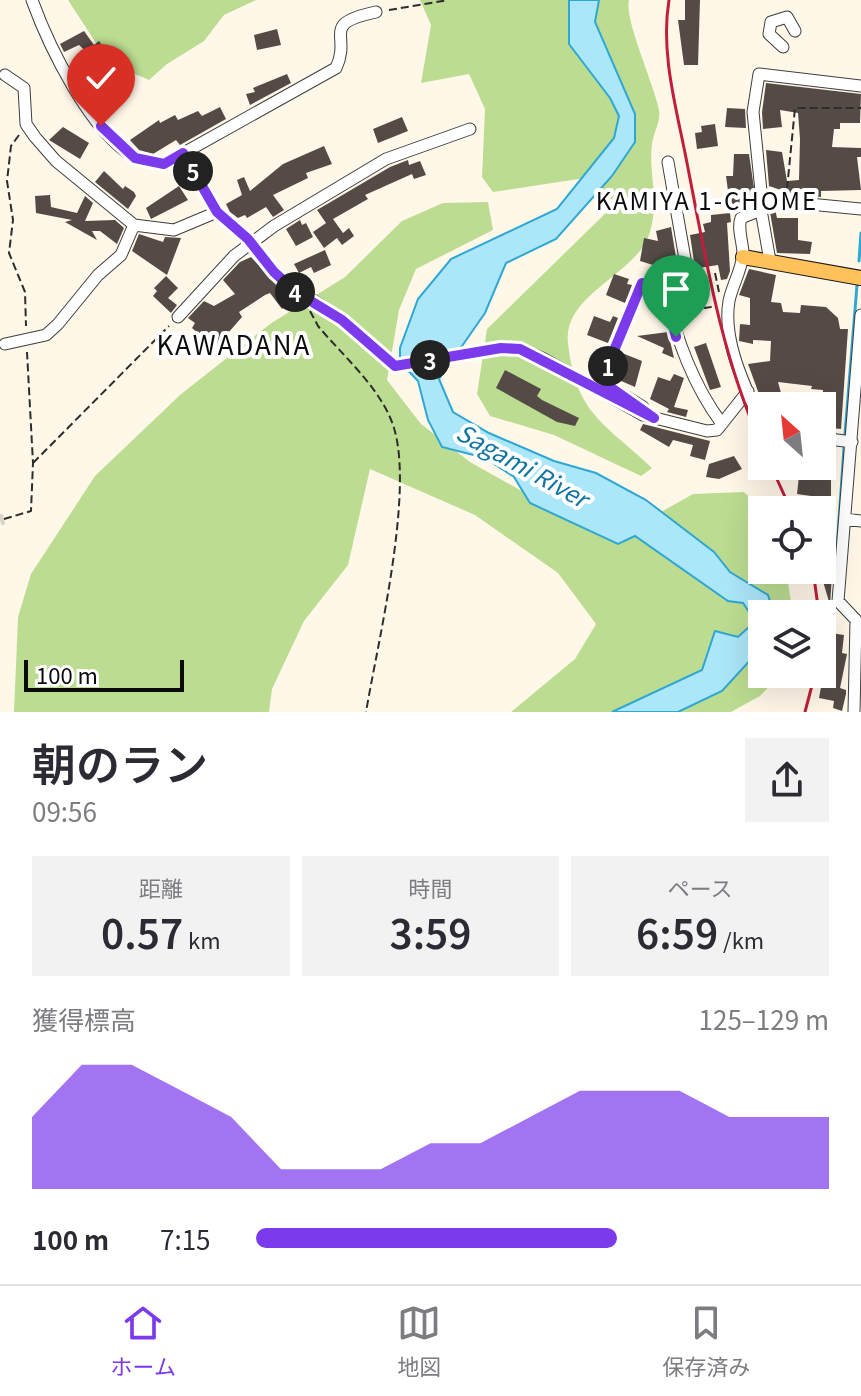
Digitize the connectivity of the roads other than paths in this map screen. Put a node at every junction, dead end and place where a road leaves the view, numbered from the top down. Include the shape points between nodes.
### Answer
1 (32, 0) edge
2 (376, 12) road end
3 (795, 31) dead end
4 (783, 47) dead end
5 (5, 75) dead end
6 (861, 86) edge
7 (470, 129) dead end
8 (183, 153) junction
9 (668, 162) dead end
10 (764, 205) junction
11 (861, 209) edge
12 (217, 212) junction
13 (134, 225) junction
14 (251, 242) junction
15 (743, 257) junction
16 (770, 261) junction
17 (861, 278) edge
18 (667, 299) junction
19 (861, 315) edge
20 (178, 317) road end
21 (5, 344) dead end
22 (748, 391) joint
23 (654, 418) junction
24 (722, 424) junction
25 (836, 440) edge
26 (852, 442) junction
27 (845, 519) junction
28 (861, 521) edge
29 (854, 712) edge

1 - 8 street via 71,86 101,126 135,158 164,164
2 - 8 street via 346,21 336,68
3 - 4 street via 787,17 771,22 769,34
5 - 13 street via 24,88 26,124 56,161
6 - 10 street via 759,74 753,112
7 - 14 street via 386,159
8 - 12 street
9 - 18 street via 691,293
10 - 11 street
10 - 15 street via 741,218
10 - 16 street
12 - 13 street via 174,230
12 - 14 street
13 - 21 street via 121,255 58,324 46,335
14 - 20 street
14 - 23 street via 296,292 342,320 391,364 520,349
15 - 16 main road
15 - 22 street via 734,278 728,323
16 - 17 main road
18 - 23 street via 665,292 642,283 638,287 603,377
18 - 24 street via 676,337 701,396
19 - 26 street
22 - 24 street
23 - 24 street via 707,431
25 - 26 street
26 - 27 street
27 - 28 street
27 - 29 street via 838,601 856,620

